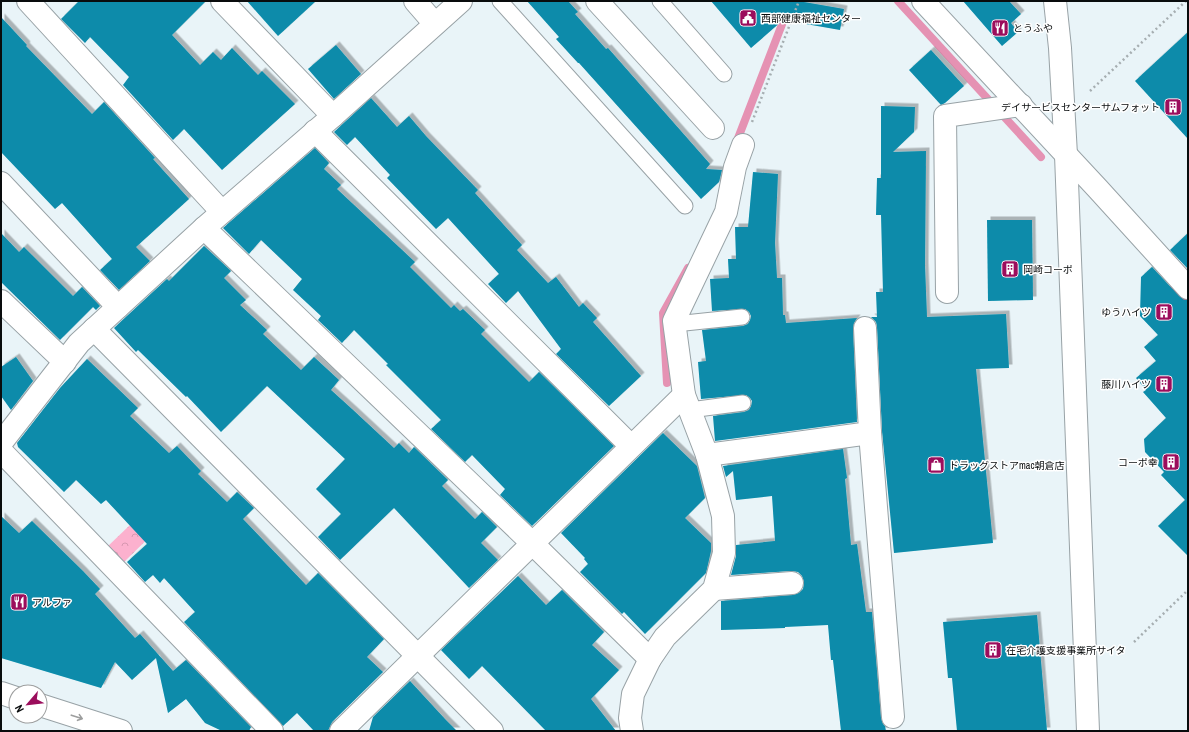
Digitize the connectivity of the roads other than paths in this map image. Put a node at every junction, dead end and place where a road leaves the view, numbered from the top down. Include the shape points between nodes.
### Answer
1 (28, 1) edge
2 (222, 1) edge
3 (415, 1) edge
4 (461, 1) edge
5 (500, 1) edge
6 (597, 1) edge
7 (660, 1) edge
8 (923, 1) edge
9 (1055, 1) edge
10 (435, 24) junction
11 (724, 74) dead end
12 (1021, 106) junction
13 (333, 116) junction
14 (713, 128) dead end
15 (315, 131) junction
16 (743, 145) road end
17 (1066, 155) junction
18 (1, 183) edge
19 (686, 206) dead end
20 (222, 212) junction
21 (204, 228) junction
22 (1188, 288) edge
23 (947, 292) dead end
24 (1, 301) edge
25 (118, 307) junction
26 (742, 317) dead end
27 (675, 324) junction
28 (865, 328) dead end
29 (94, 329) junction
30 (65, 362) junction
31 (687, 402) junction
32 (743, 403) dead end
33 (870, 433) junction
34 (3, 437) edge
35 (630, 446) junction
36 (707, 455) junction
37 (532, 543) junction
38 (792, 583) dead end
39 (714, 589) junction
40 (645, 654) junction
41 (417, 656) junction
42 (48, 708) edge
43 (893, 717) dead end
44 (121, 731) edge
45 (272, 731) edge
46 (341, 731) edge
47 (492, 731) edge
48 (632, 731) edge
49 (1088, 731) edge

1 - 20 main road
2 - 13 main road
3 - 10 main road
4 - 10 main road
5 - 19 lane
6 - 14 main road
7 - 11 lane
8 - 12 main road
9 - 17 main road
10 - 13 main road
12 - 17 main road
12 - 23 main road via 945,116
13 - 15 main road
15 - 20 main road
15 - 35 main road
16 - 27 main road via 735,167 726,212 674,321
17 - 22 main road
17 - 49 main road
18 - 25 main road
20 - 21 main road
21 - 25 main road
21 - 37 main road
24 - 30 main road
25 - 29 main road
26 - 27 lane
27 - 31 main road
28 - 33 main road
29 - 30 main road via 79,343
29 - 41 main road
30 - 34 main road
31 - 32 lane
31 - 35 main road
31 - 36 main road
33 - 36 main road
33 - 43 main road
34 - 45 main road
35 - 37 main road
36 - 39 main road via 723,516 724,553
37 - 40 main road
37 - 41 main road
38 - 39 main road
39 - 40 main road
40 - 48 main road via 633,694 630,718
41 - 46 main road
41 - 47 main road
42 -> 44 main road

